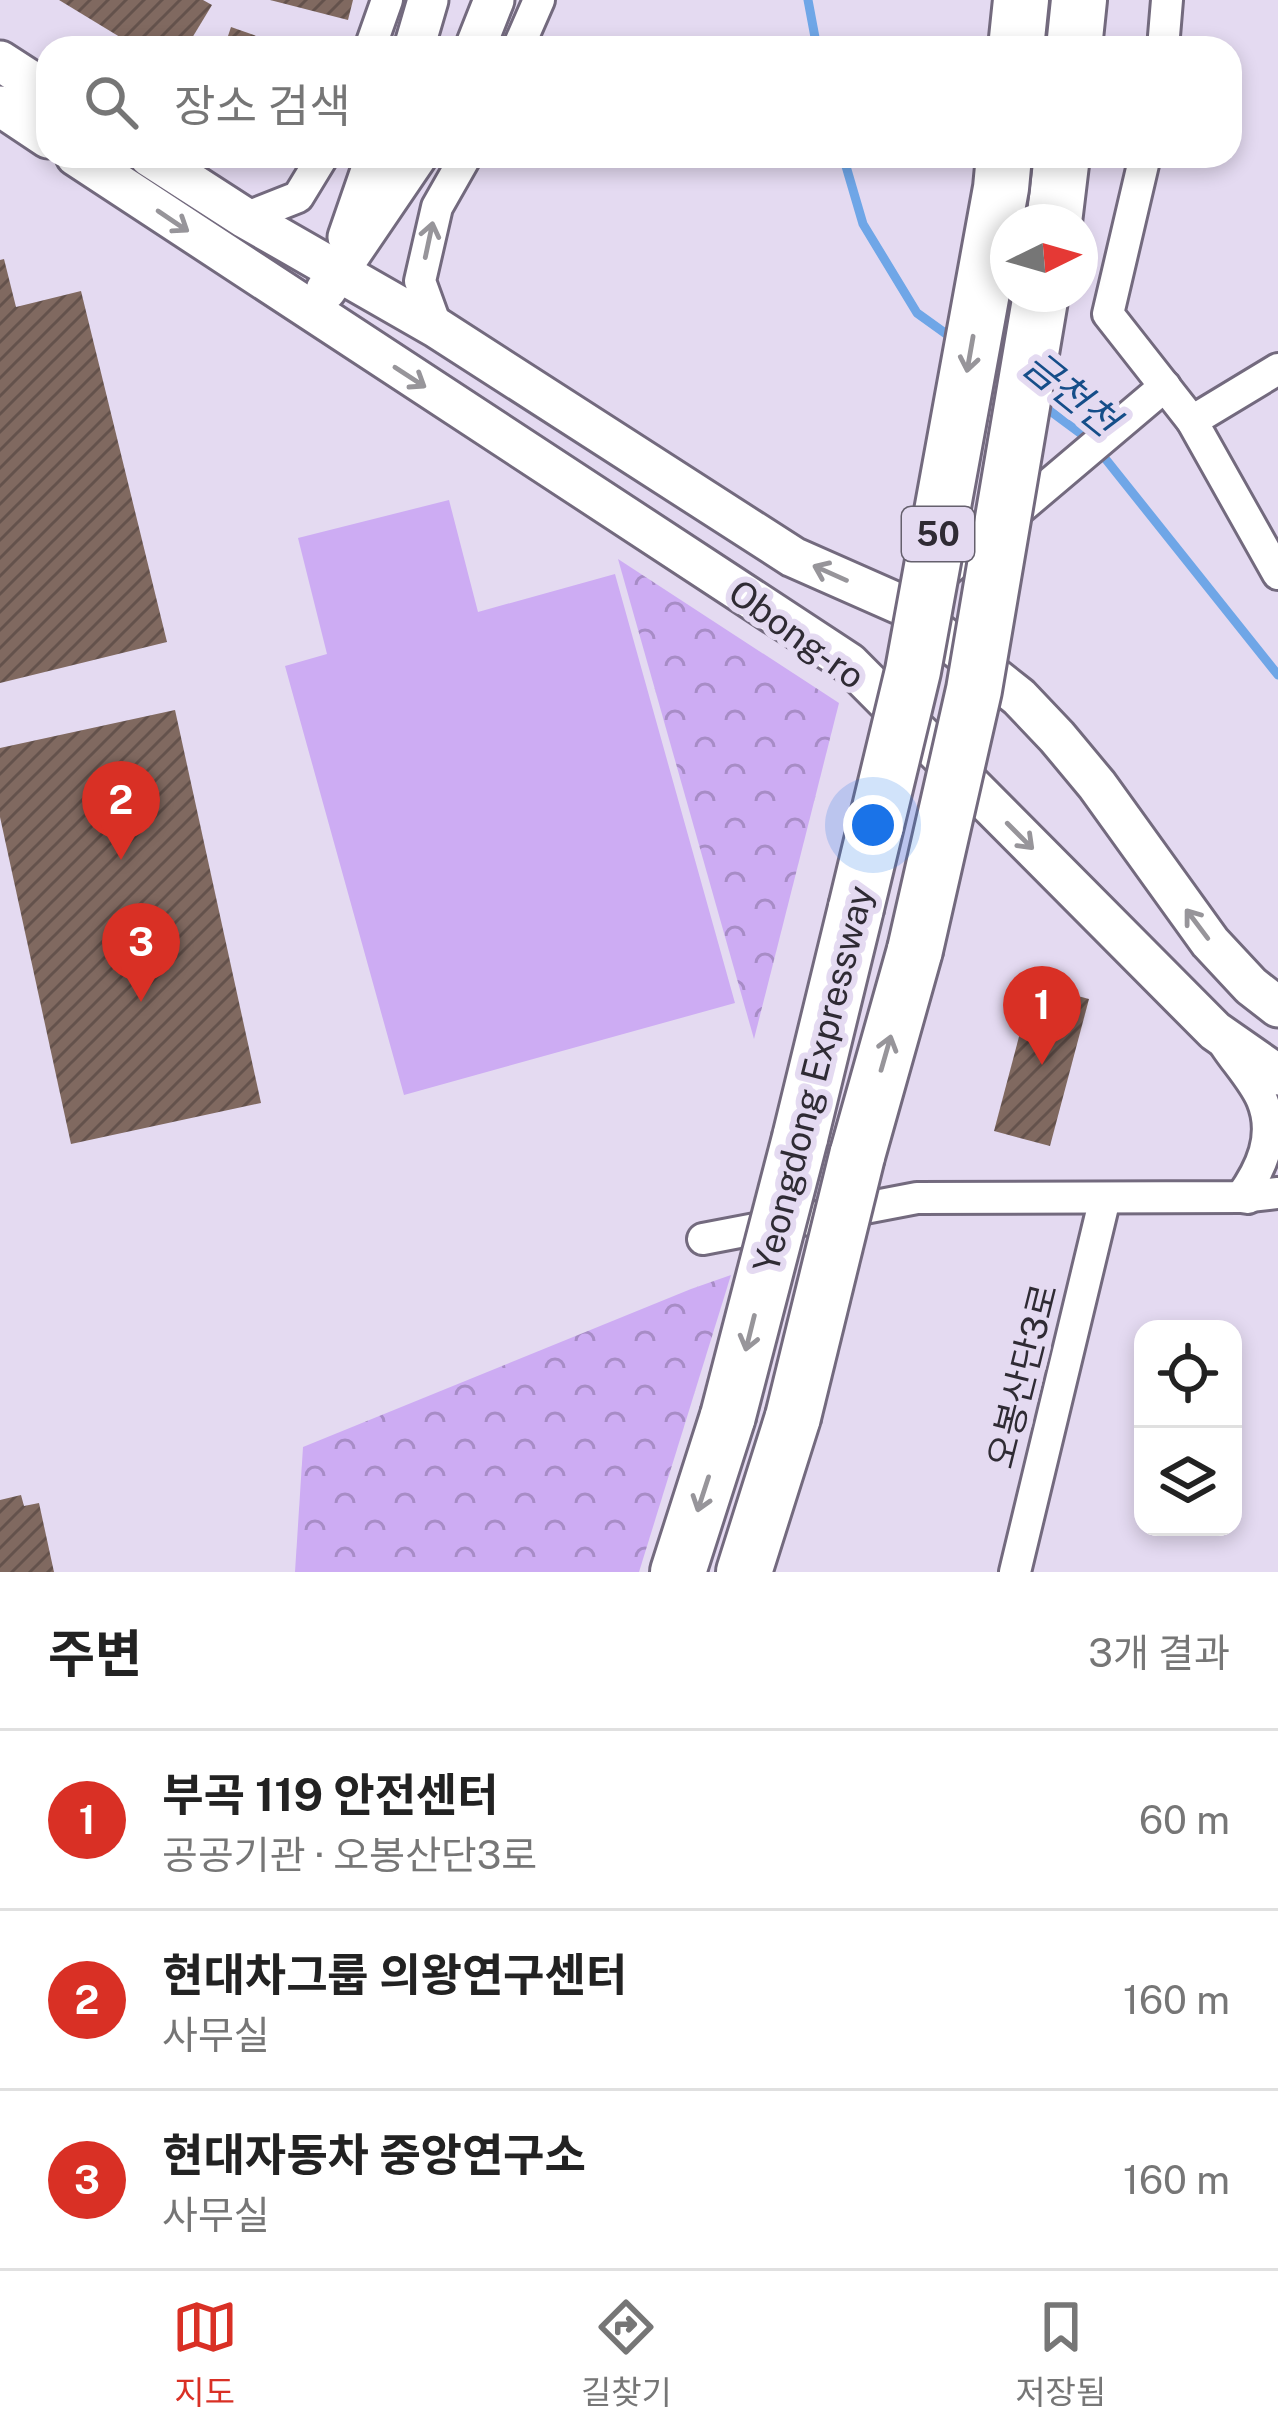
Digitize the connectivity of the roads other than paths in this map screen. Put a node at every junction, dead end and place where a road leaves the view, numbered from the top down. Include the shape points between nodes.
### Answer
1 (387, 0) edge
2 (428, 0) edge
3 (494, 0) edge
4 (539, 0) edge
5 (1021, 0) edge
6 (1079, 0) edge
7 (1167, 0) edge
8 (374, 36) edge
9 (417, 36) edge
10 (480, 36) edge
11 (523, 36) edge
12 (1017, 36) edge
13 (1075, 36) edge
14 (1164, 36) edge
15 (0, 61) edge
16 (36, 84) edge
17 (0, 106) edge
18 (36, 130) edge
19 (94, 168) edge
20 (167, 168) edge
21 (316, 168) edge
22 (372, 168) edge
23 (409, 168) edge
24 (459, 168) edge
25 (1002, 168) edge
26 (1061, 168) edge
27 (1142, 168) edge
28 (1056, 204) edge
29 (245, 218) junction
30 (337, 271) junction
31 (1038, 312) edge
32 (312, 313) junction
33 (437, 328) junction
34 (1278, 369) edge
35 (1165, 386) junction
36 (1192, 421) junction
37 (1278, 574) edge
38 (904, 607) junction
39 (1278, 1007) edge
40 (1215, 1031) junction
41 (1278, 1075) edge
42 (1241, 1197) junction
43 (1105, 1198) junction
44 (1278, 1198) edge
45 (703, 1239) dead end
46 (678, 1572) edge
47 (744, 1572) edge
48 (1015, 1572) edge

1 - 8 street
2 - 9 street
3 - 10 street
4 - 11 street
5 - 12 highway
6 - 13 highway
7 - 14 street
15 - 16 street
17 - 18 street
19 -> 32 street, Obong-ro
20 - 29 street, Obong-ro
21 - 29 street via 298,197
22 - 30 street
23 - 30 street
33 -> 24 street via 420,281 437,207
25 -> 46 highway, Yeongdong Expressway / 50, bridge via 913,671 728,1416
26 - 28 highway
27 - 35 street via 1108,314
29 - 30 street, Obong-ro
30 - 32 street
30 - 33 street, Obong-ro
47 -> 31 highway, Yeongdong Expressway / 50, bridge via 793,1418 915,950 974,690
32 -> 40 street, Obong-ro via 849,663
38 -> 33 street, Obong-ro via 793,557
34 - 36 street
35 - 36 street
35 - 38 street
36 - 37 street
39 -> 38 street, Obong-ro via 1210,942 1057,737
40 - 41 street, Obong-ro
40 - 42 street via 1263,1101 1266,1118 1260,1171
42 - 43 street
42 - 44 street
43 - 45 street via 917,1198
43 - 48 street, 오봉산단3로

